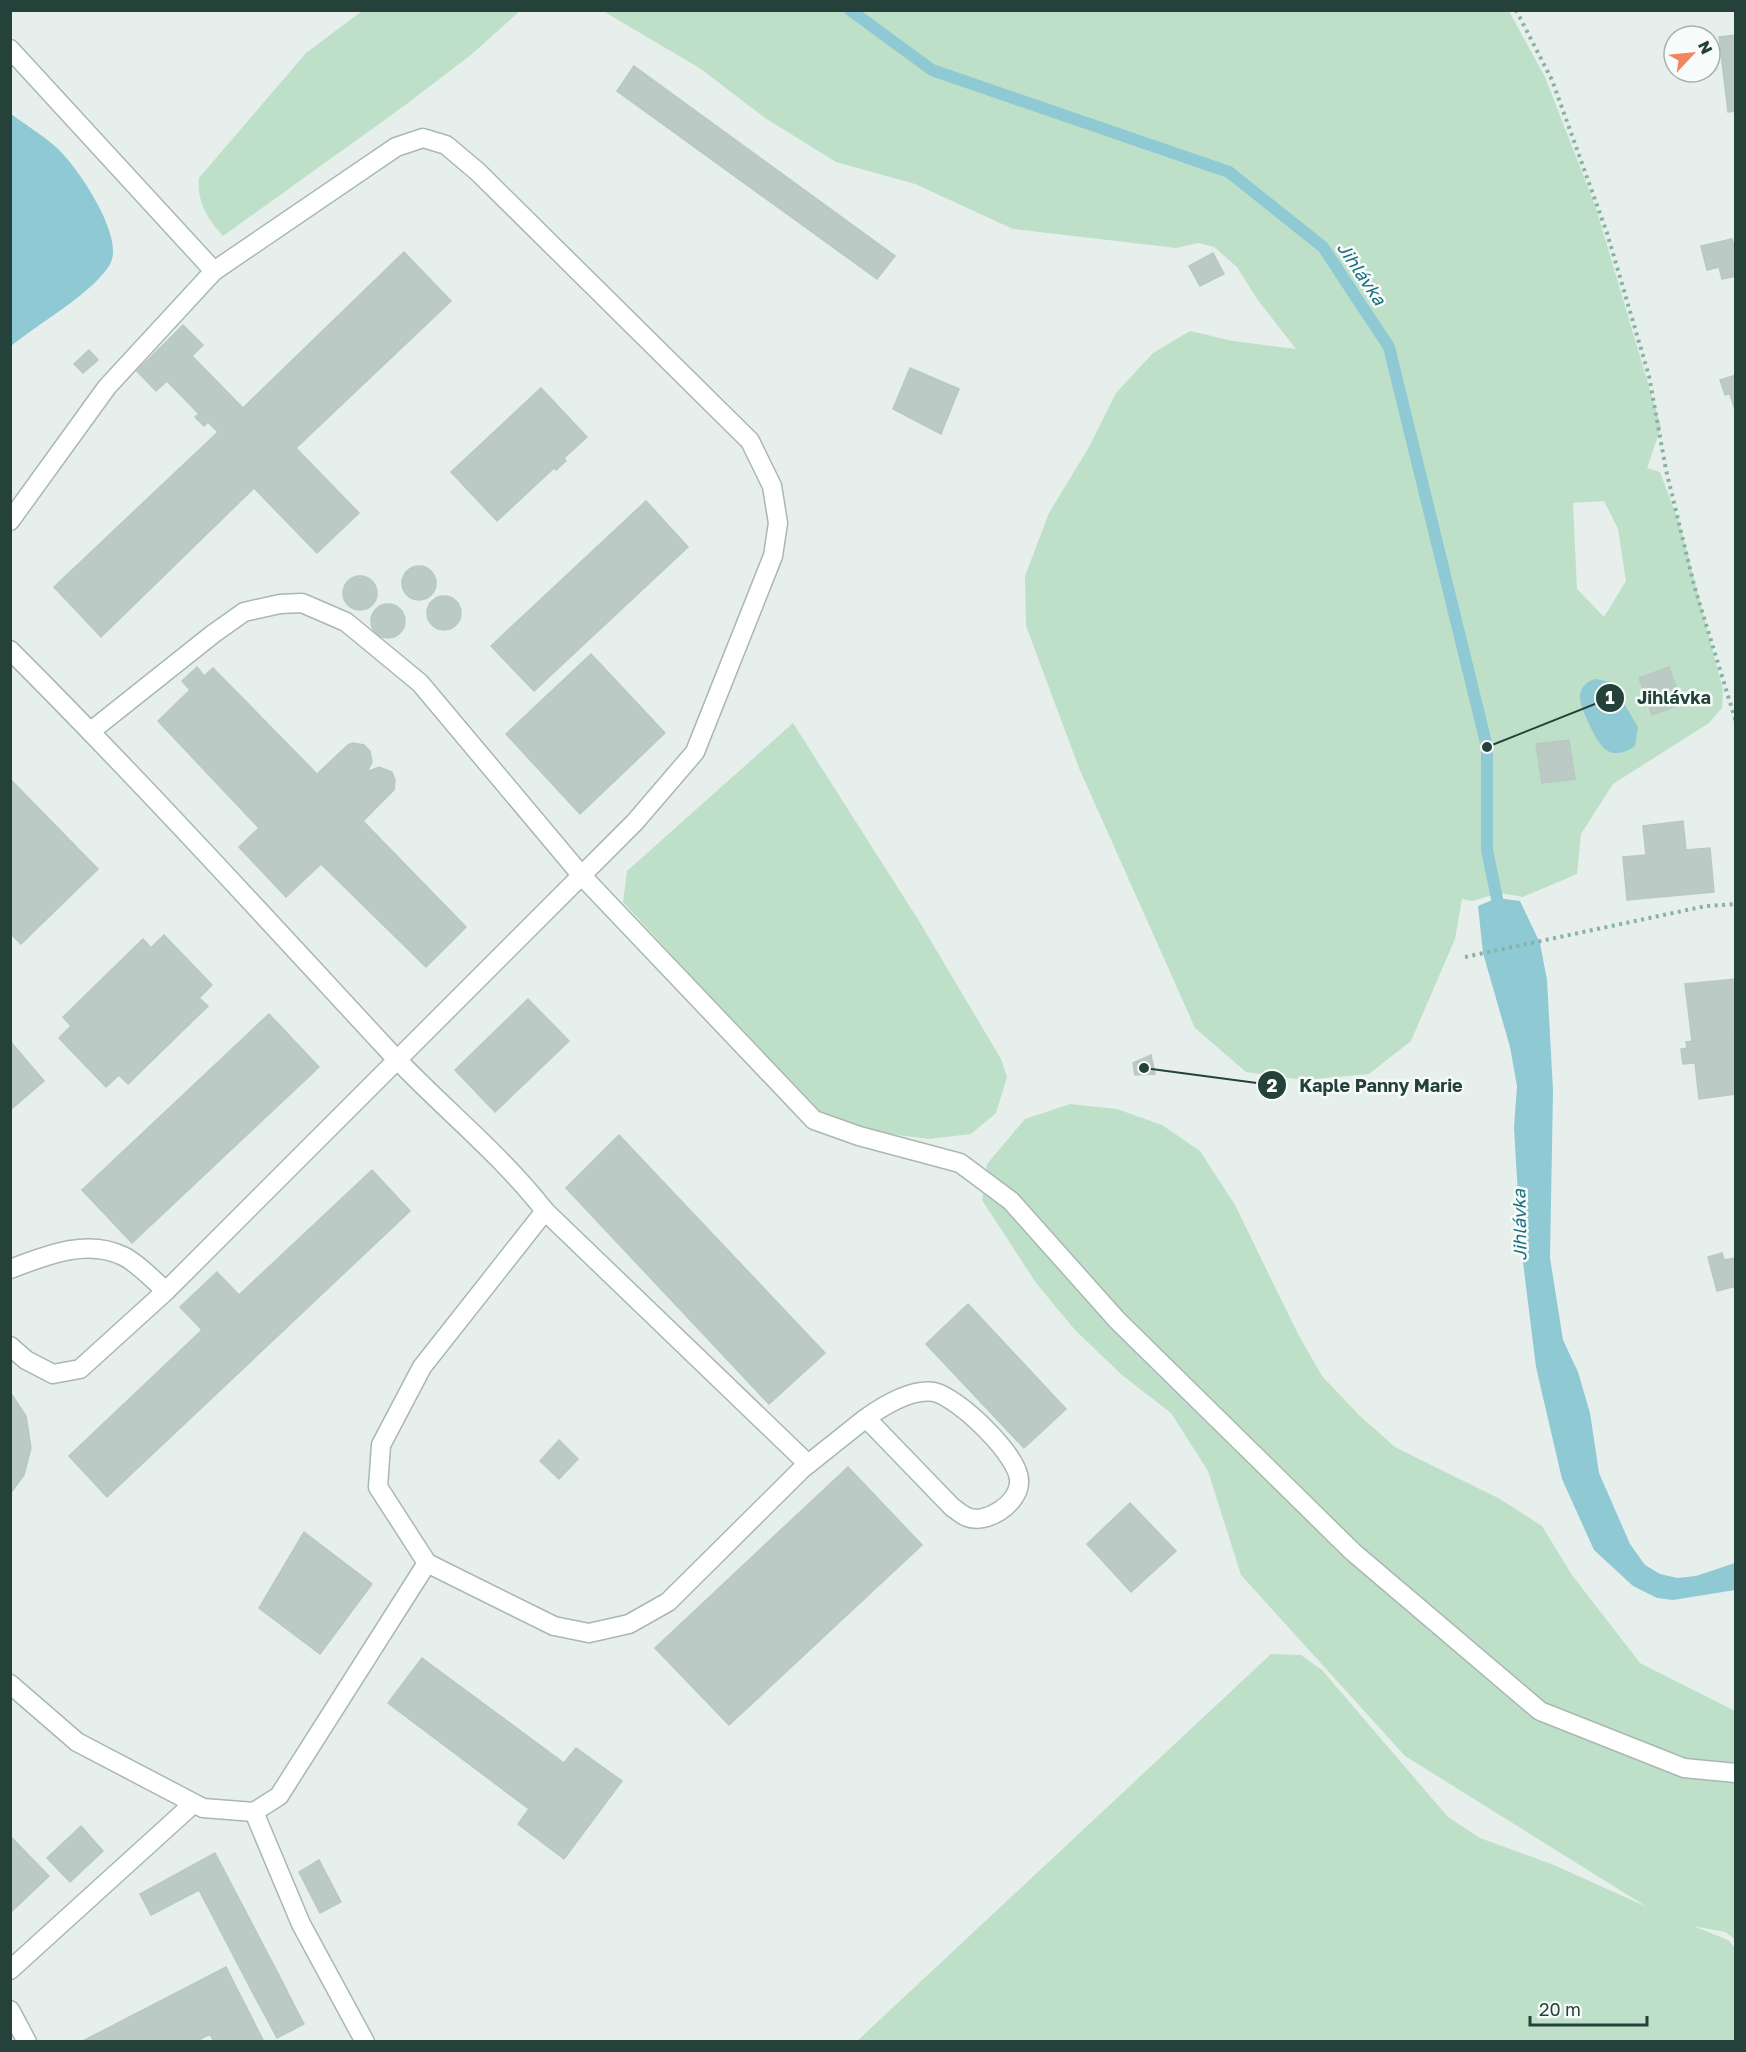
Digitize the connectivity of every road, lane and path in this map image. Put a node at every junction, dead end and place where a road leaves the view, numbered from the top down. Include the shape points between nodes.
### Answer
1 (1516, 10) edge
2 (10, 49) edge
3 (214, 271) junction
4 (10, 521) edge
5 (10, 650) edge
6 (1736, 723) edge
7 (91, 731) junction
8 (582, 876) junction
9 (1736, 904) edge
10 (1465, 957) dead end
11 (397, 1060) junction
12 (545, 1211) junction
13 (10, 1269) edge
14 (166, 1291) junction
15 (10, 1346) edge
16 (866, 1418) junction
17 (808, 1464) junction
18 (427, 1563) junction
19 (10, 1684) edge
20 (1736, 1773) edge
21 (193, 1803) junction
22 (254, 1812) junction
23 (10, 1970) edge
24 (10, 2010) edge
25 (27, 2042) edge
26 (364, 2042) edge

1 - 6 path via 1552,80 1607,232 1649,376 1666,470 1694,585
2 - 3 lane
3 - 4 lane via 108,387
3 - 8 lane via 396,147 423,138 446,146 478,172 750,441 772,486 778,523 773,556 761,591 695,752
5 - 7 lane
7 - 8 lane via 244,612 303,603 346,622 420,682
7 - 11 lane
8 - 11 lane
8 - 20 lane via 814,1120 960,1163 1011,1201 1117,1320 1353,1552 1540,1710 1684,1768
9 - 10 path via 1706,906
11 - 12 lane via 525,1186
11 - 14 lane
12 - 17 lane
12 - 18 lane via 422,1367 381,1445 378,1486
13 - 14 lane via 56,1252 89,1247 123,1256
14 - 15 lane via 80,1369 53,1374 26,1360
16 - 16 lane via 952,1507 968,1518 983,1519 1014,1498 1020,1483 1015,1464 961,1404 934,1392 913,1394
16 - 17 lane
17 - 18 lane via 668,1602 629,1624 589,1633 554,1626
18 - 22 lane via 279,1796
19 - 21 lane via 77,1742
21 - 22 lane via 203,1808
21 - 23 lane
22 - 26 lane via 301,1924
24 - 25 lane

